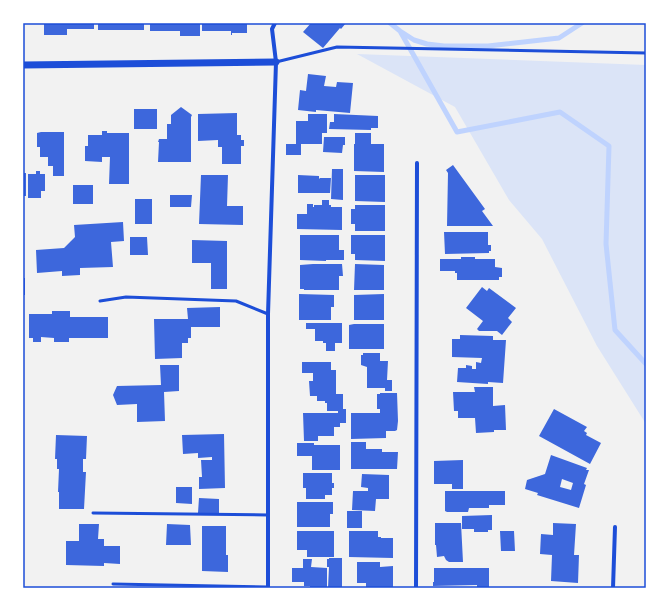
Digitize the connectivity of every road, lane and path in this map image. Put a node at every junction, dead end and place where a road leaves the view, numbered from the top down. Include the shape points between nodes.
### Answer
1 (275, 23) edge
2 (646, 53) edge
3 (276, 62) junction
4 (23, 65) edge
5 (417, 164) dead end
6 (100, 301) dead end
7 (268, 314) junction
8 (93, 513) dead end
9 (268, 515) junction
10 (615, 527) dead end
11 (113, 584) dead end
12 (268, 588) edge
13 (416, 588) edge
14 (613, 588) edge

1 - 3 street via 272,29
2 - 3 lane via 337,47
3 - 4 street
3 - 7 street
5 - 13 street
6 - 7 lane via 126,297 236,301
7 - 9 street
8 - 9 lane
9 - 12 street
10 - 14 street
11 - 12 lane

